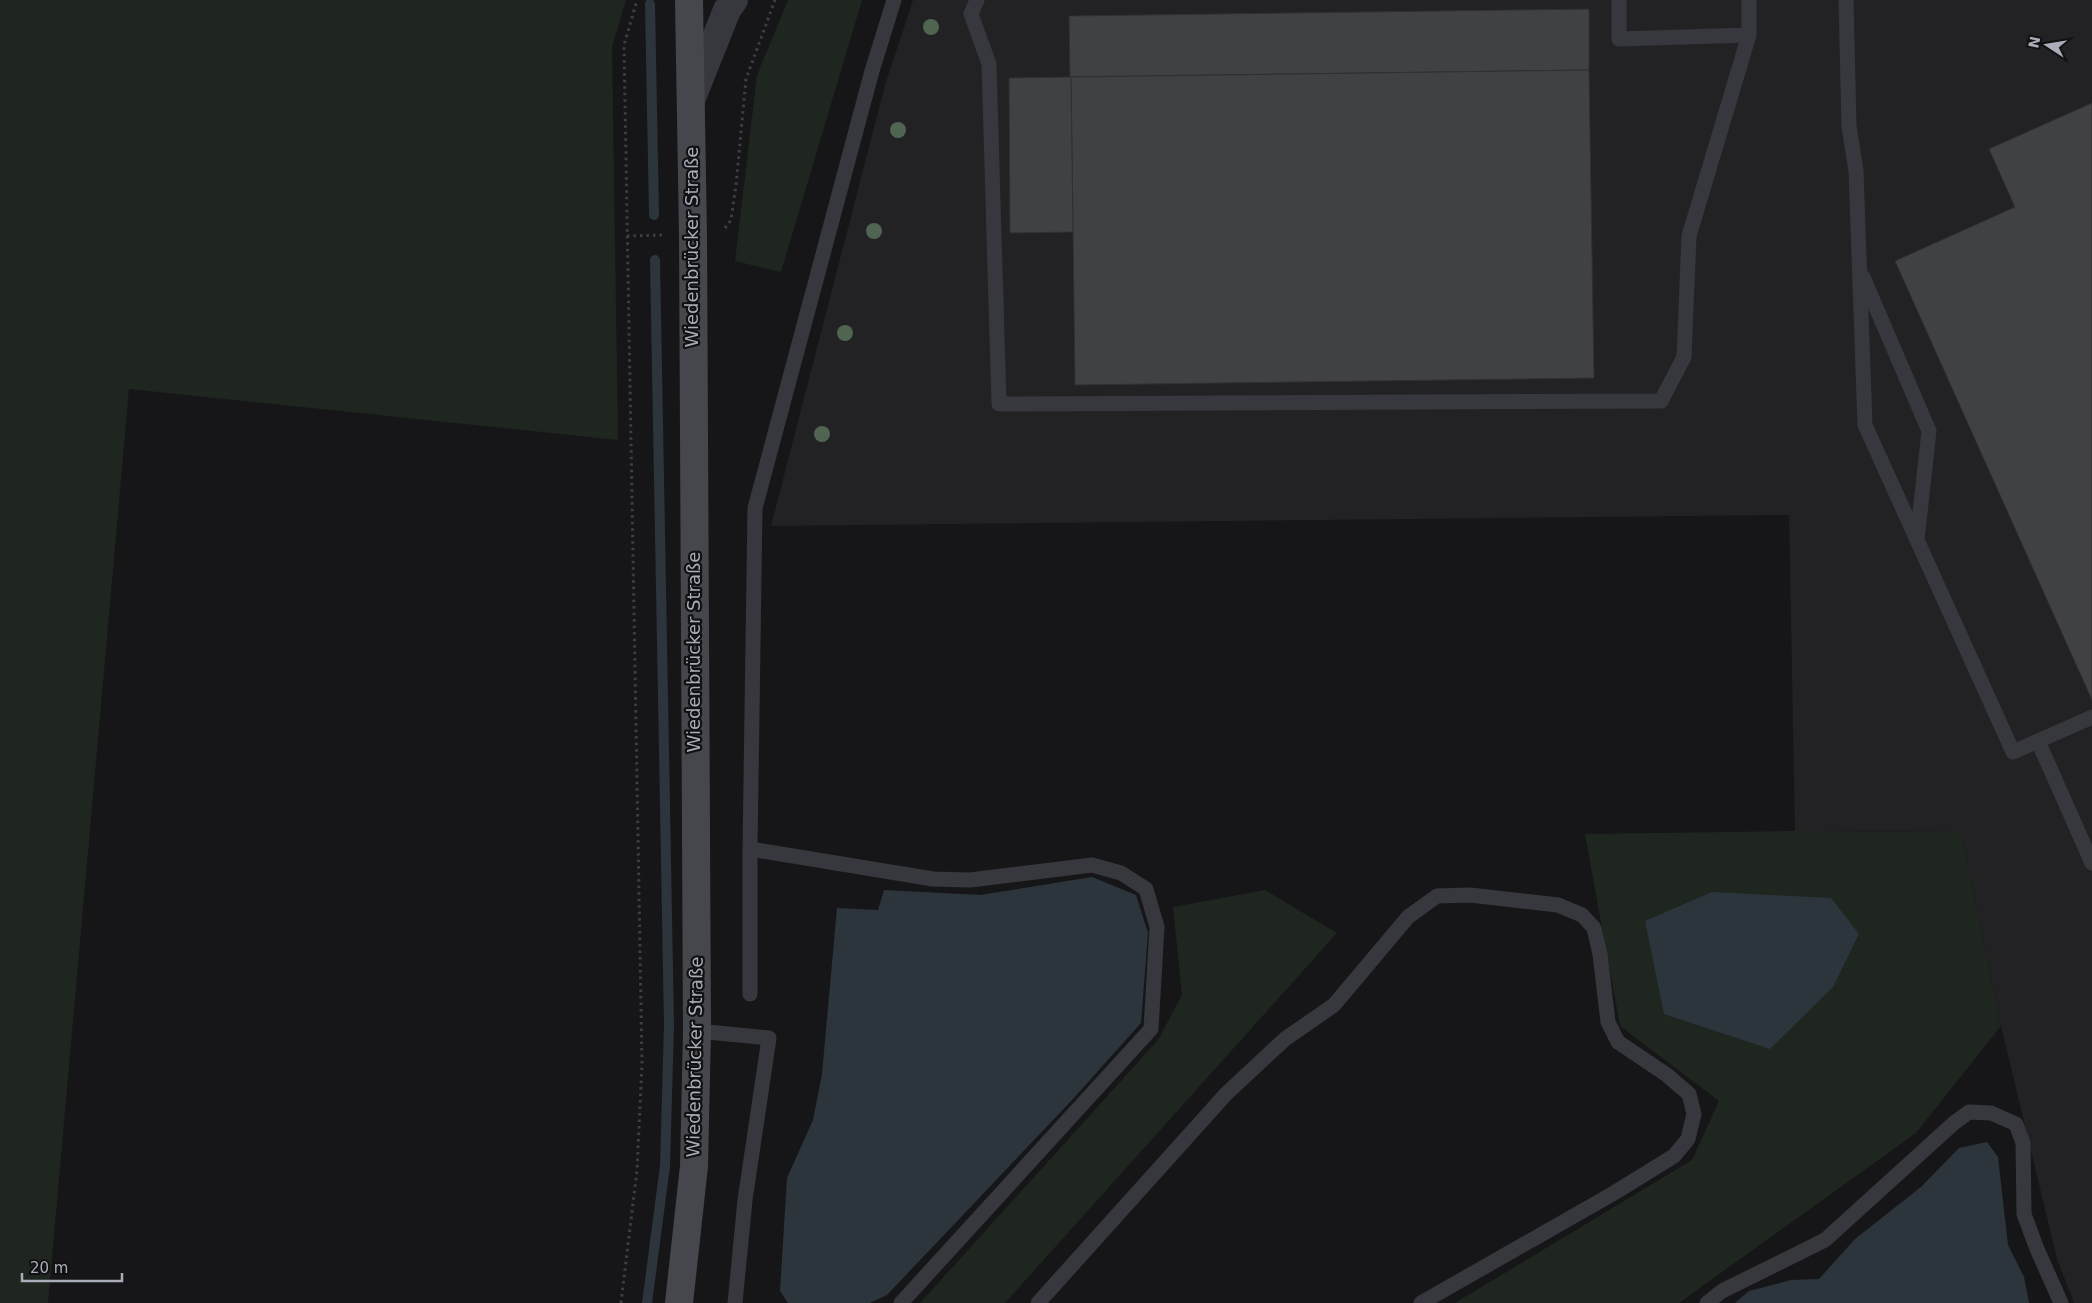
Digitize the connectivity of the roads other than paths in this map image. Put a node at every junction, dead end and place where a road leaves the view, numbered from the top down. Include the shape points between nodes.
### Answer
1 (689, 0) edge
2 (734, 0) edge
3 (894, 0) edge
4 (977, 0) edge
5 (1619, 0) edge
6 (1749, 0) edge
7 (1846, 0) edge
8 (1749, 36) junction
9 (691, 100) junction
10 (1859, 269) junction
11 (1917, 540) junction
12 (2092, 717) edge
13 (2038, 741) junction
14 (750, 849) junction
15 (2092, 863) edge
16 (750, 994) dead end
17 (697, 1031) junction
18 (679, 1303) edge
19 (735, 1303) edge
20 (901, 1303) edge
21 (1038, 1303) edge
22 (1421, 1303) edge
23 (1707, 1303) edge
24 (2061, 1303) edge

1 - 9 street, Wiedenbrücker Straße
2 - 9 street
3 - 14 lane via 869,80 755,508
4 - 8 lane via 971,14 989,64 999,404 1661,401 1684,357 1688,236
5 - 8 lane via 1619,39
6 - 8 lane
7 - 10 lane via 1849,126 1856,171
9 - 17 street, Wiedenbrücker Straße
10 - 11 lane via 1864,425
10 - 11 lane via 1928,431
11 - 13 lane via 2013,752
12 - 13 lane
13 - 15 lane
14 - 16 lane
14 - 20 lane via 933,879 970,880 1092,865 1121,873 1146,889 1157,927 1151,1029
17 - 18 street, Wiedenbrücker Straße via 694,1166
17 - 19 lane via 768,1038 745,1200
21 - 22 lane via 1226,1094 1285,1039 1334,1005 1408,917 1437,896 1470,894 1558,904 1582,914 1594,928 1608,1022 1618,1042 1689,1094 1694,1114 1688,1139 1674,1156
23 - 24 lane via 1722,1291 1825,1240 1969,1112 1991,1113 2016,1124 2023,1143 2024,1214

